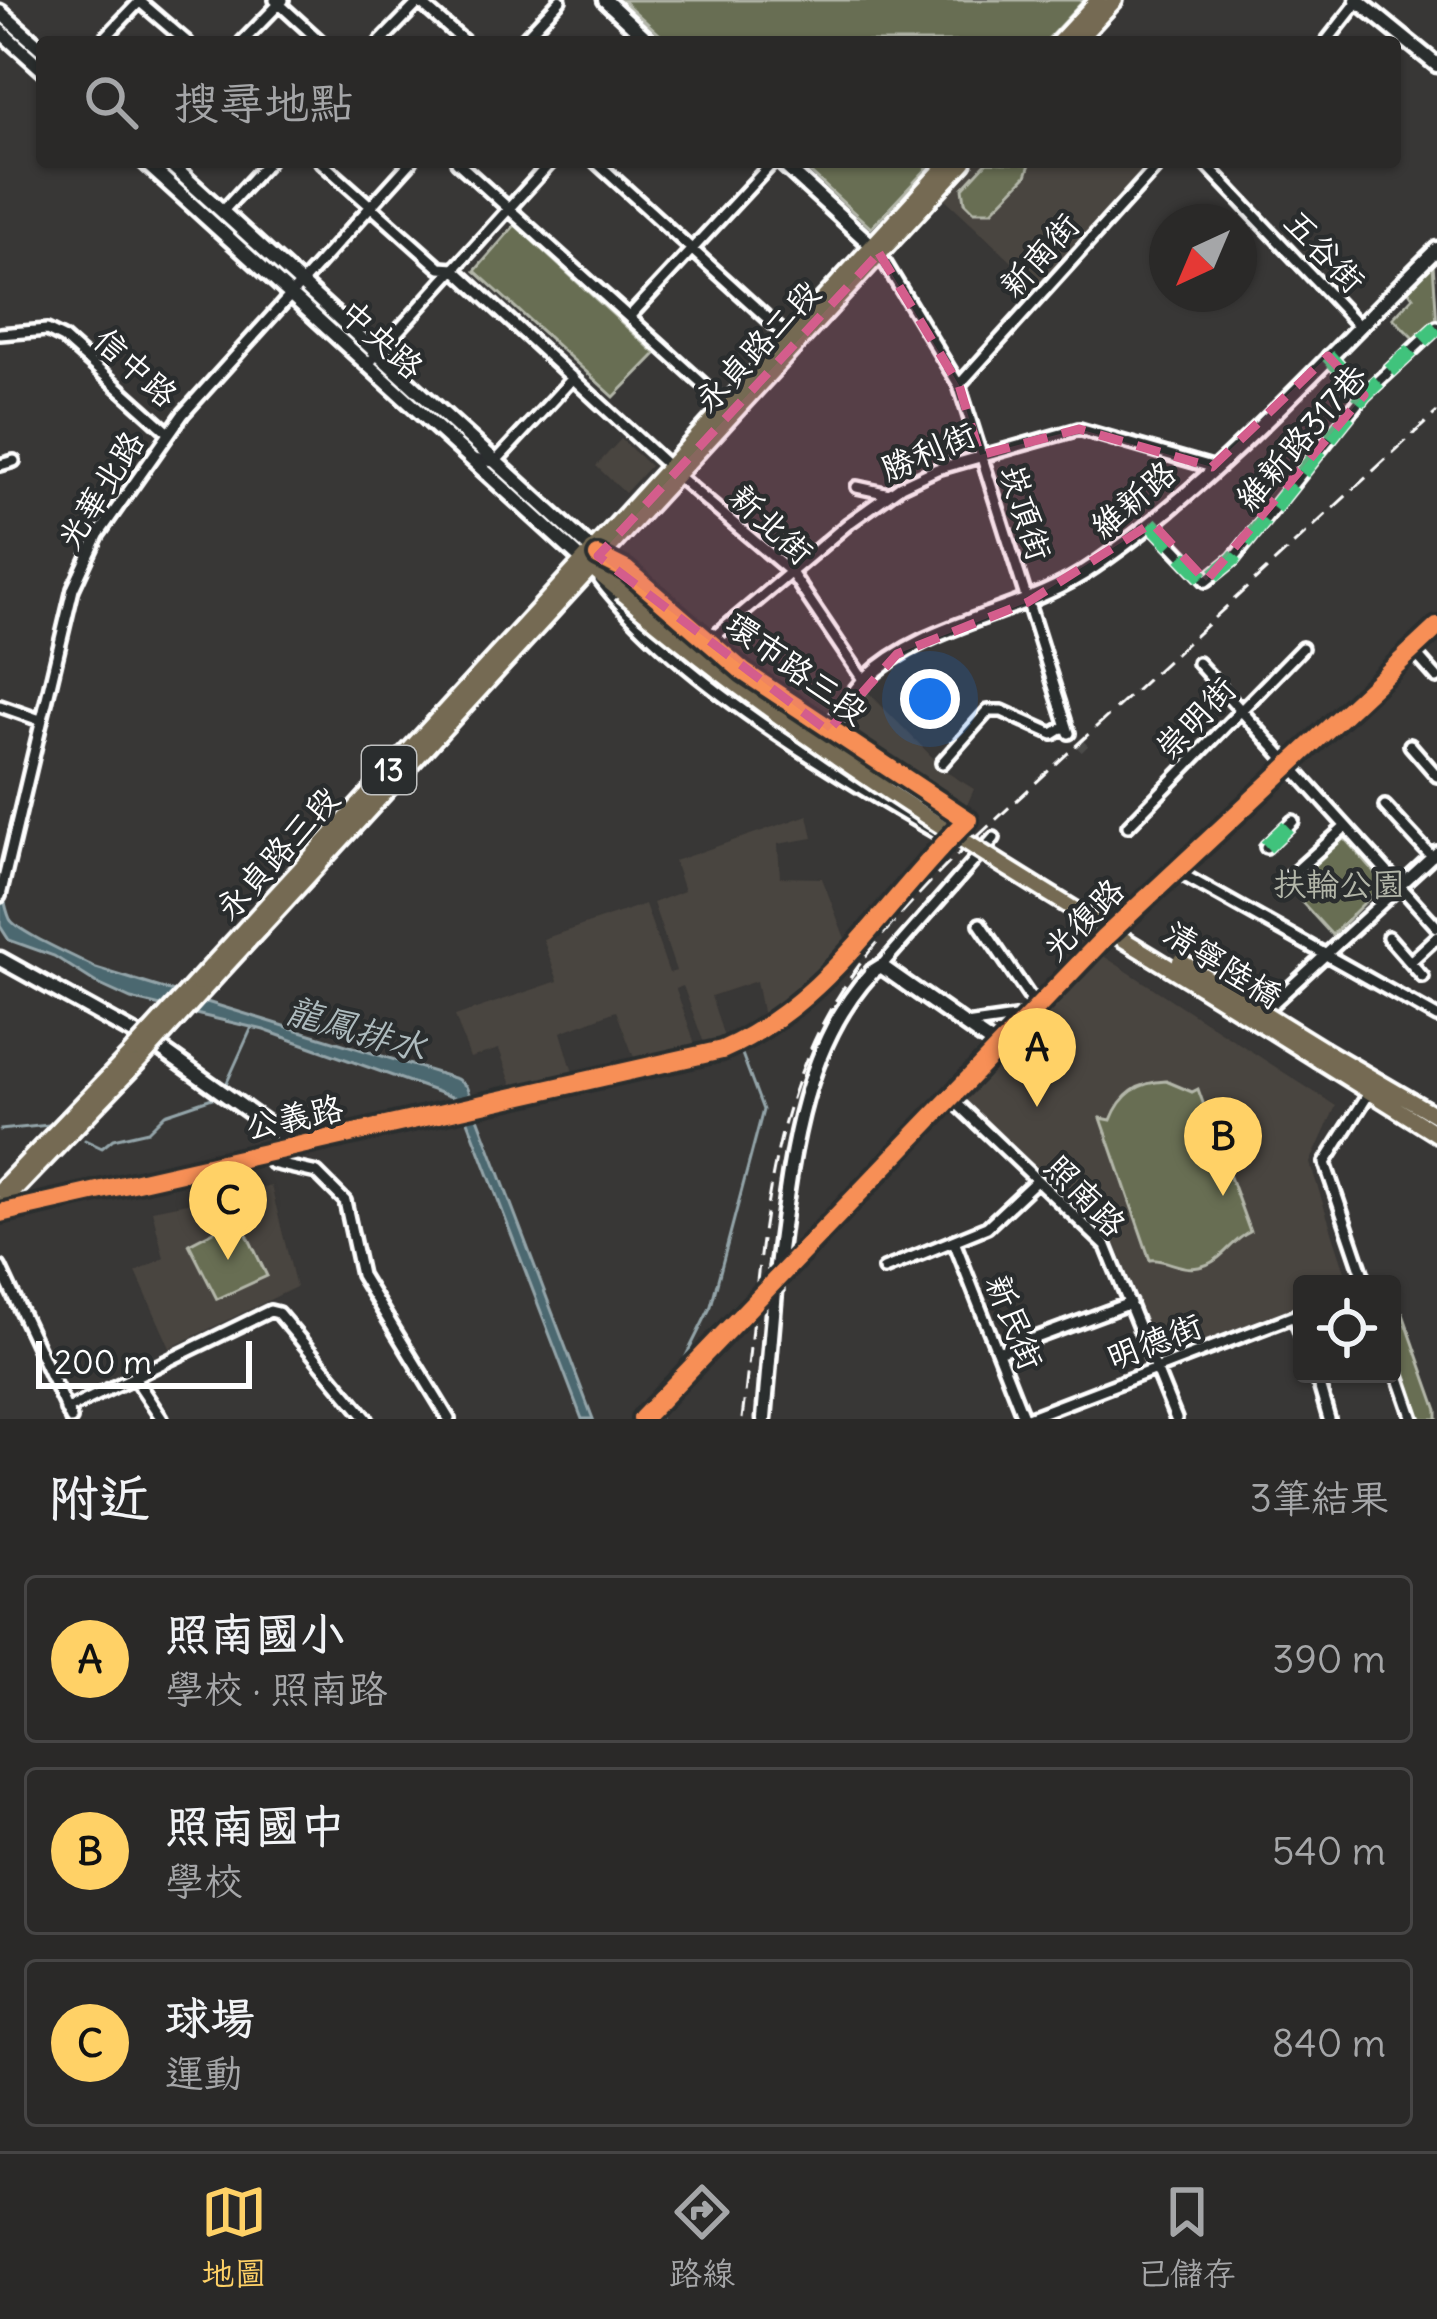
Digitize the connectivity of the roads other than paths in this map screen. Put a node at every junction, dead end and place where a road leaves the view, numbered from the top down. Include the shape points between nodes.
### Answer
1 (140, 0) edge
2 (419, 0) edge
3 (560, 0) edge
4 (605, 0) edge
5 (1098, 0) edge
6 (1115, 0) edge
7 (1358, 0) edge
8 (279, 1) edge
9 (0, 12) edge
10 (0, 31) edge
11 (107, 36) edge
12 (180, 36) edge
13 (247, 36) edge
14 (315, 36) edge
15 (386, 36) edge
16 (458, 36) edge
17 (527, 36) edge
18 (644, 36) edge
19 (1081, 36) edge
20 (1331, 36) edge
21 (36, 45) edge
22 (36, 64) edge
23 (1437, 65) edge
24 (152, 168) edge
25 (174, 168) edge
26 (262, 168) edge
27 (329, 168) edge
28 (405, 168) edge
29 (465, 168) edge
30 (546, 168) edge
31 (603, 168) edge
32 (771, 168) edge
33 (784, 168) edge
34 (944, 168) edge
35 (958, 168) edge
36 (1156, 168) edge
37 (1210, 168) edge
38 (370, 205) junction
39 (509, 209) junction
40 (222, 212) junction
41 (876, 249) junction
42 (1437, 249) edge
43 (692, 250) junction
44 (454, 269) junction
45 (302, 282) junction
46 (292, 294) junction
47 (629, 317) junction
48 (1358, 325) junction
49 (1437, 327) edge
50 (0, 334) edge
51 (788, 337) junction
52 (1328, 356) junction
53 (373, 358) junction
54 (759, 375) junction
55 (573, 378) junction
56 (959, 385) junction
57 (1364, 395) junction
58 (725, 404) junction
59 (168, 432) junction
60 (980, 455) junction
61 (472, 459) junction
62 (14, 461) dead end
63 (495, 462) junction
64 (0, 465) edge
65 (1212, 467) junction
66 (672, 470) junction
67 (857, 487) dead end
68 (889, 494) junction
69 (1151, 523) junction
70 (589, 557) junction
71 (790, 571) junction
72 (1028, 602) junction
73 (1437, 627) edge
74 (707, 642) junction
75 (1302, 648) dead end
76 (1412, 650) junction
77 (1198, 663) dead end
78 (1437, 678) edge
79 (864, 681) junction
80 (0, 706) edge
81 (1243, 707) junction
82 (800, 712) junction
83 (40, 720) junction
84 (828, 731) junction
85 (784, 736) junction
86 (1410, 746) dead end
87 (942, 763) dead end
88 (1288, 766) junction
89 (1437, 776) edge
90 (1385, 806) dead end
91 (968, 820) joint
92 (1293, 821) dead end
93 (1128, 826) dead end
94 (1345, 826) junction
95 (994, 838) dead end
96 (947, 839) junction
97 (1266, 847) dead end
98 (1435, 854) edge
99 (1176, 871) junction
100 (1286, 880) dead end
101 (1400, 886) junction
102 (0, 896) edge
103 (980, 924) dead end
104 (1437, 927) edge
105 (1388, 937) dead end
106 (1437, 938) edge
107 (1323, 955) junction
108 (0, 959) edge
109 (1411, 962) junction
110 (881, 966) junction
111 (1423, 977) dead end
112 (1270, 1006) dead end
113 (1033, 1012) junction
114 (1437, 1017) edge
115 (966, 1025) junction
116 (137, 1047) junction
117 (998, 1048) junction
118 (161, 1049) dead end
119 (1373, 1086) junction
120 (951, 1098) junction
121 (1437, 1117) edge
122 (1437, 1134) edge
123 (299, 1147) junction
124 (267, 1154) junction
125 (1037, 1180) junction
126 (0, 1190) edge
127 (0, 1209) edge
128 (955, 1244) junction
129 (781, 1267) junction
130 (0, 1268) edge
131 (884, 1269) dead end
132 (1363, 1275) edge
133 (1130, 1303) junction
134 (745, 1311) tunnel mouth
135 (1293, 1317) edge
136 (998, 1352) junction
137 (1156, 1369) junction
138 (134, 1377) junction
139 (1319, 1383) edge
140 (1401, 1383) edge
141 (358, 1408) junction
142 (69, 1415) edge
143 (162, 1419) edge
144 (346, 1419) edge
145 (367, 1419) edge
146 (449, 1419) edge
147 (643, 1419) edge
148 (764, 1419) edge
149 (1025, 1419) edge
150 (1176, 1419) edge
151 (1329, 1419) edge
152 (1413, 1419) edge

1 - 11 street
1 - 12 street
2 - 15 street
2 - 16 street
3 - 17 street
4 - 18 street
5 - 19 main road
6 - 19 main road
7 - 20 street
7 - 23 street
8 - 13 street
8 - 14 street
9 - 21 street
10 - 22 street
24 - 46 street, 中央路
25 - 40 street, 中央路
26 - 40 street
27 - 38 street, 新北街
28 - 38 street, 光華北路
29 - 39 street
30 - 39 street
31 - 43 street
32 - 43 street
33 - 41 street
34 - 41 main road, 永貞路二段 / 13
35 - 41 main road, 永貞路二段 / 13
36 - 56 street, 新南街
37 - 48 street, 五谷街
38 - 44 street, 新北街 via 440,268
38 - 45 street, 光華北路
39 - 44 street
39 - 47 street
40 - 45 street, 中央路
41 - 51 main road, 永貞路二段 / 13
41 - 54 main road, 永貞路二段 / 13
41 - 56 street, 崁頂街
42 - 48 street, 維新路
43 - 47 street
43 - 51 street
44 - 53 street
44 - 55 street, 新北街
45 - 46 street, 光華北路
45 - 53 street, 中央路
46 - 53 street, 中央路
46 - 59 street, 光華北路
47 - 58 street
48 - 52 street, 維新路
49 - 57 street, 維新路317巷
50 - 59 street, 信中路 via 47,330 63,338
51 - 54 main road, 永貞路二段 / 13
52 - 57 street
52 - 65 street, 維新路
53 - 61 street, 中央路
53 - 63 street, 中央路
54 - 58 main road, 永貞路二段 / 13
54 - 66 main road, 永貞路二段 / 13
55 - 63 street
55 - 66 street, 新北街
56 - 60 street, 崁頂街
57 - 69 street, 維新路317巷 via 1233,559 1206,581
58 - 66 main road, 永貞路二段 / 13
59 - 83 street, 光華北路 via 122,494 73,589
60 - 65 street, 勝利街 via 1079,429
60 - 68 street, 勝利街
60 - 72 street, 崁頂街
61 - 63 street
61 - 70 street, 中央路
62 - 64 street
63 - 70 street, 中央路
65 - 69 street, 維新路
66 - 70 main road, 永貞路二段 / 13
66 - 71 street, 新北街
67 - 68 street
68 - 71 street, 勝利街
69 - 72 street, 維新路
70 - 74 street, 環市路三段 via 626,570
70 - 85 street, 環市路三段 via 612,596
70 - 116 main road, 永貞路三段 / 13, bridge
70 - 119 main road, 清寧陸橋, bridge via 839,750
71 - 74 street, 勝利街
71 - 79 street, 新北街
72 - 79 street, 維新路 via 918,643
72 - 87 street, 崁頂街 via 1068,730 1053,734 988,711
73 - 76 street, 光復路
74 - 82 street, 環市路三段
75 - 81 street, 崇明街
76 - 78 street
76 - 88 street, 光復路
77 - 81 street
79 - 84 street, 維新路
80 - 83 street
81 - 88 street
81 - 93 street, 崇明街
82 - 84 street, 環市路三段
82 - 85 street
83 - 102 street, 光華北路
84 - 91 street, 環市路三段
85 - 96 street, 環市路三段
86 - 89 street
88 - 94 street
88 - 99 street, 光復路
90 - 98 street
91 - 96 street
92 - 97 street
94 - 100 street
94 - 101 street
95 - 110 street
96 - 123 street, 公義路 via 860,943 783,1015 737,1043
98 - 101 street
99 - 107 street
99 - 113 street, 光復路
101 - 104 street
101 - 107 street
103 - 113 street
105 - 109 street
106 - 109 street
107 - 112 street
107 - 114 street
108 - 116 street
109 - 111 street
110 - 115 street
110 - 129 street via 838,1023 815,1076 789,1166
113 - 115 street
113 - 117 street, 光復路
115 - 117 street
116 - 126 main road, 永貞路三段 / 13
116 - 127 main road, 永貞路三段 / 13
117 - 120 street, 光復路
118 - 123 street
119 - 121 main road
119 - 122 main road
119 - 132 street via 1325,1163
120 - 125 street, 照南路
120 - 129 street, 光復路
123 - 124 street, 公義路
124 - 127 street, 公義路
124 - 146 street via 272,1163 317,1173 345,1201 362,1275
125 - 128 street via 987,1227
125 - 133 street, 照南路 via 1106,1246
128 - 131 street
128 - 136 street, 新民街
129 - 148 street, bridge
130 - 142 street
133 - 136 street
133 - 137 street, 照南路
134 - 147 street
135 - 137 street, 明德街
136 - 149 street, 新民街
137 - 149 street, 明德街
137 - 150 street, 照南路
138 - 141 street via 270,1311
138 - 142 street
138 - 143 street
139 - 151 street
140 - 152 street
141 - 144 street
141 - 145 street

